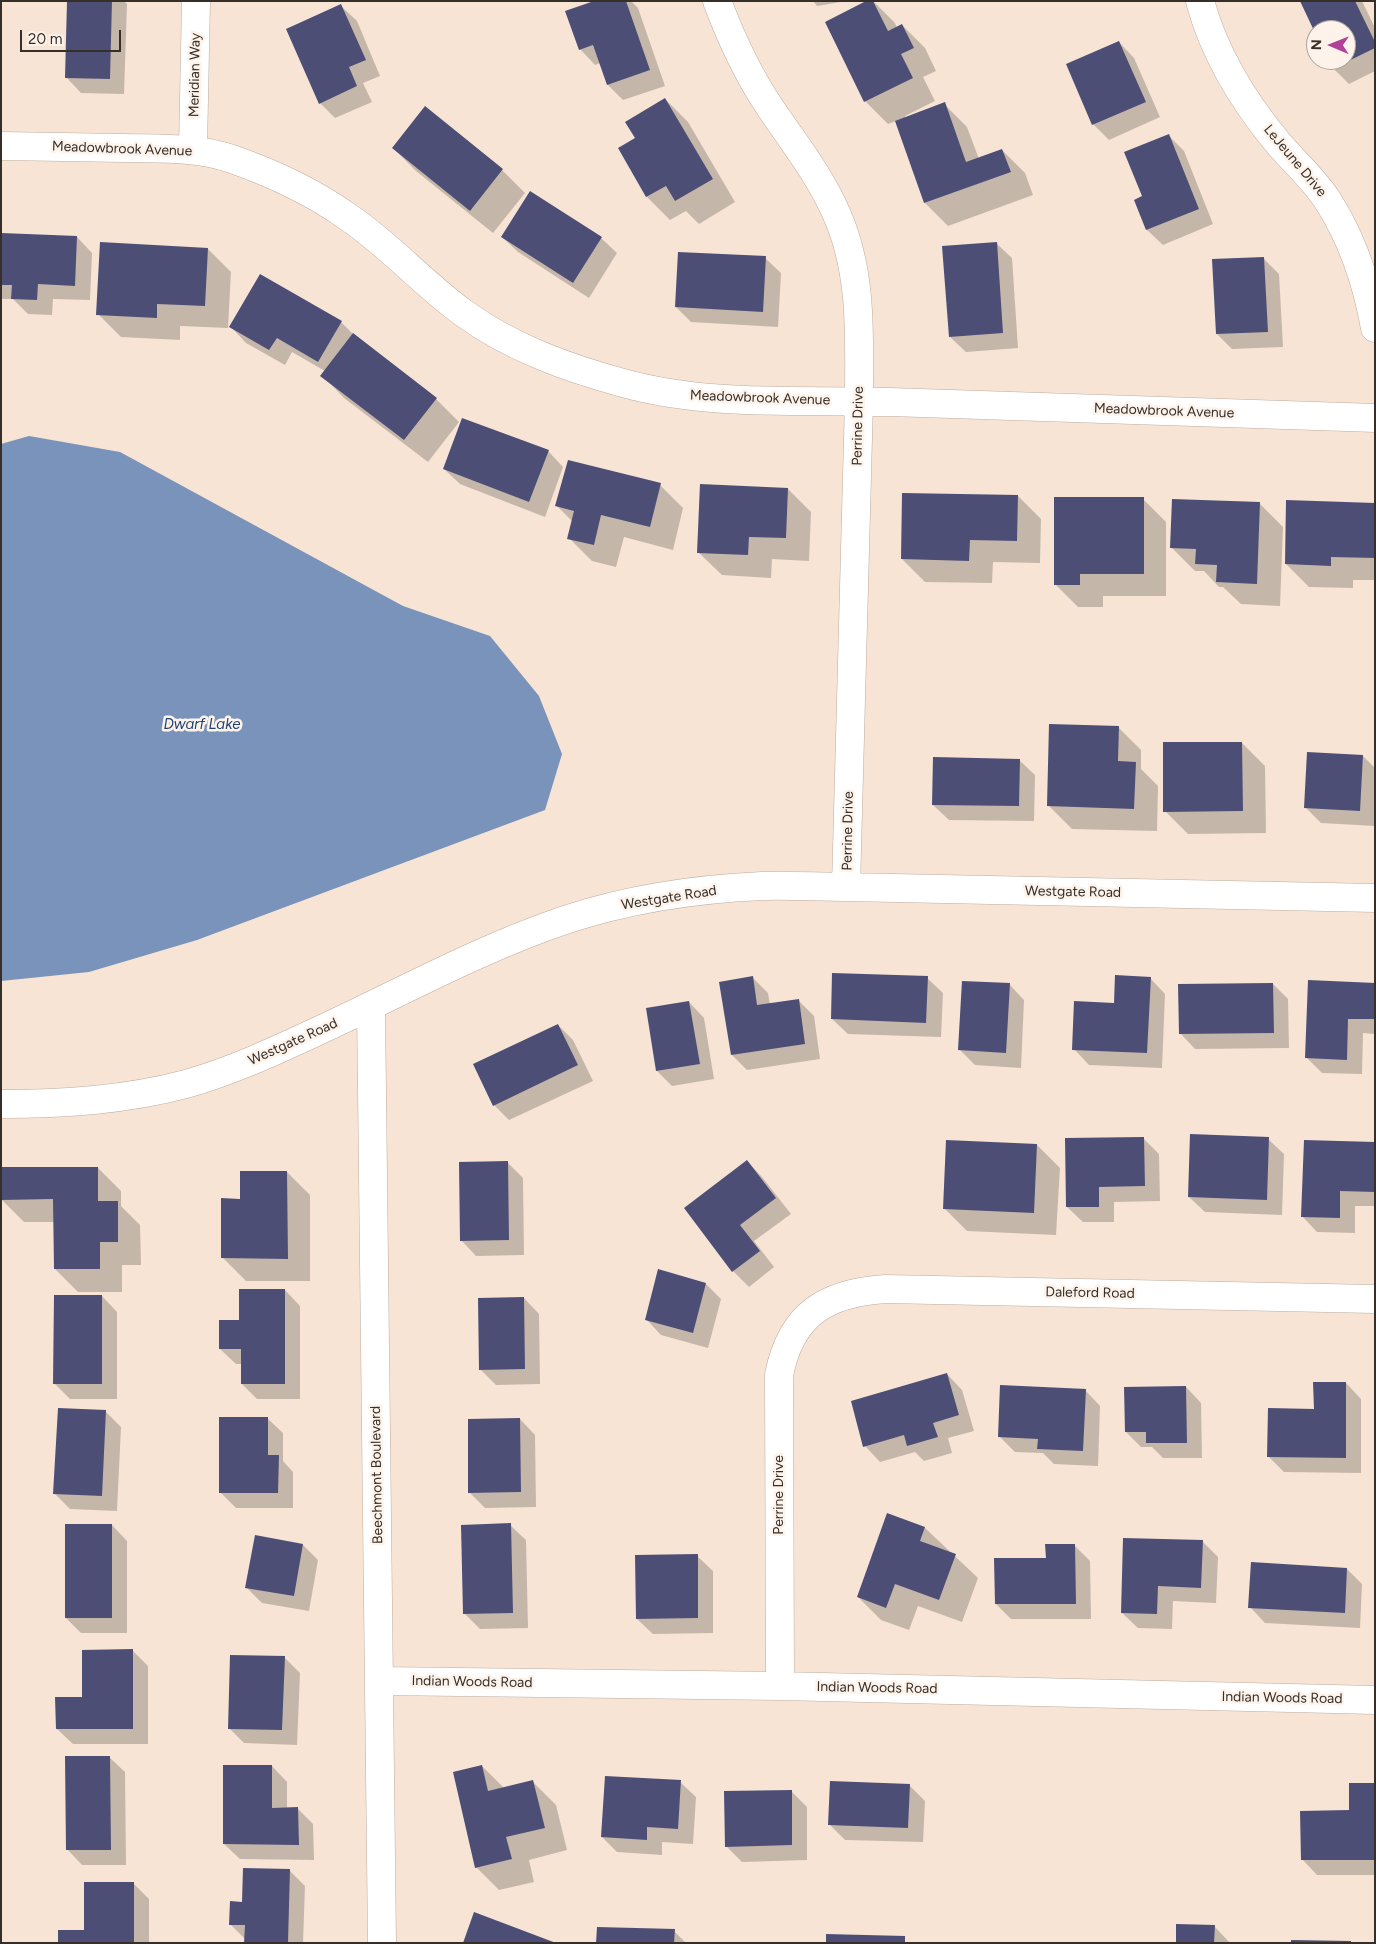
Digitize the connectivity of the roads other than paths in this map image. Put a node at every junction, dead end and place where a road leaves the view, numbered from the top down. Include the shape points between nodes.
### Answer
1 (196, 1) edge
2 (717, 1) edge
3 (1200, 1) edge
4 (1, 146) edge
5 (193, 149) junction
6 (1375, 328) edge
7 (859, 401) junction
8 (1375, 418) edge
9 (846, 887) junction
10 (1375, 898) edge
11 (370, 1006) junction
12 (1, 1104) edge
13 (1375, 1299) edge
14 (810, 1312) joint
15 (380, 1681) junction
16 (780, 1686) junction
17 (1375, 1700) edge
18 (382, 1943) edge

1 - 5 street, Meridian Way
2 - 7 street, Perrine Drive via 746,68 768,106 819,178 838,216 857,289
3 - 6 street, LeJeune Drive via 1234,80 1279,144 1312,178 1343,226 1365,280
4 - 5 street, Meadowbrook Avenue
5 - 7 street, Meadowbrook Avenue via 228,158 314,196 350,218 467,316 516,345 567,366 627,384 686,396
7 - 8 street, Meadowbrook Avenue
7 - 9 street, Perrine Drive
9 - 10 street, Westgate Road
9 - 11 street, Westgate Road via 732,888 612,907 568,919 498,945
11 - 12 street, Westgate Road via 270,1054 187,1083 120,1098 66,1104
11 - 15 street, Beechmont Boulevard
13 - 14 street, Daleford Road via 885,1289 860,1290 838,1296
14 - 16 street, Perrine Drive via 789,1341 779,1375
15 - 16 street, Indian Woods Road
15 - 18 street, Beechmont Boulevard
16 - 17 street, Indian Woods Road

